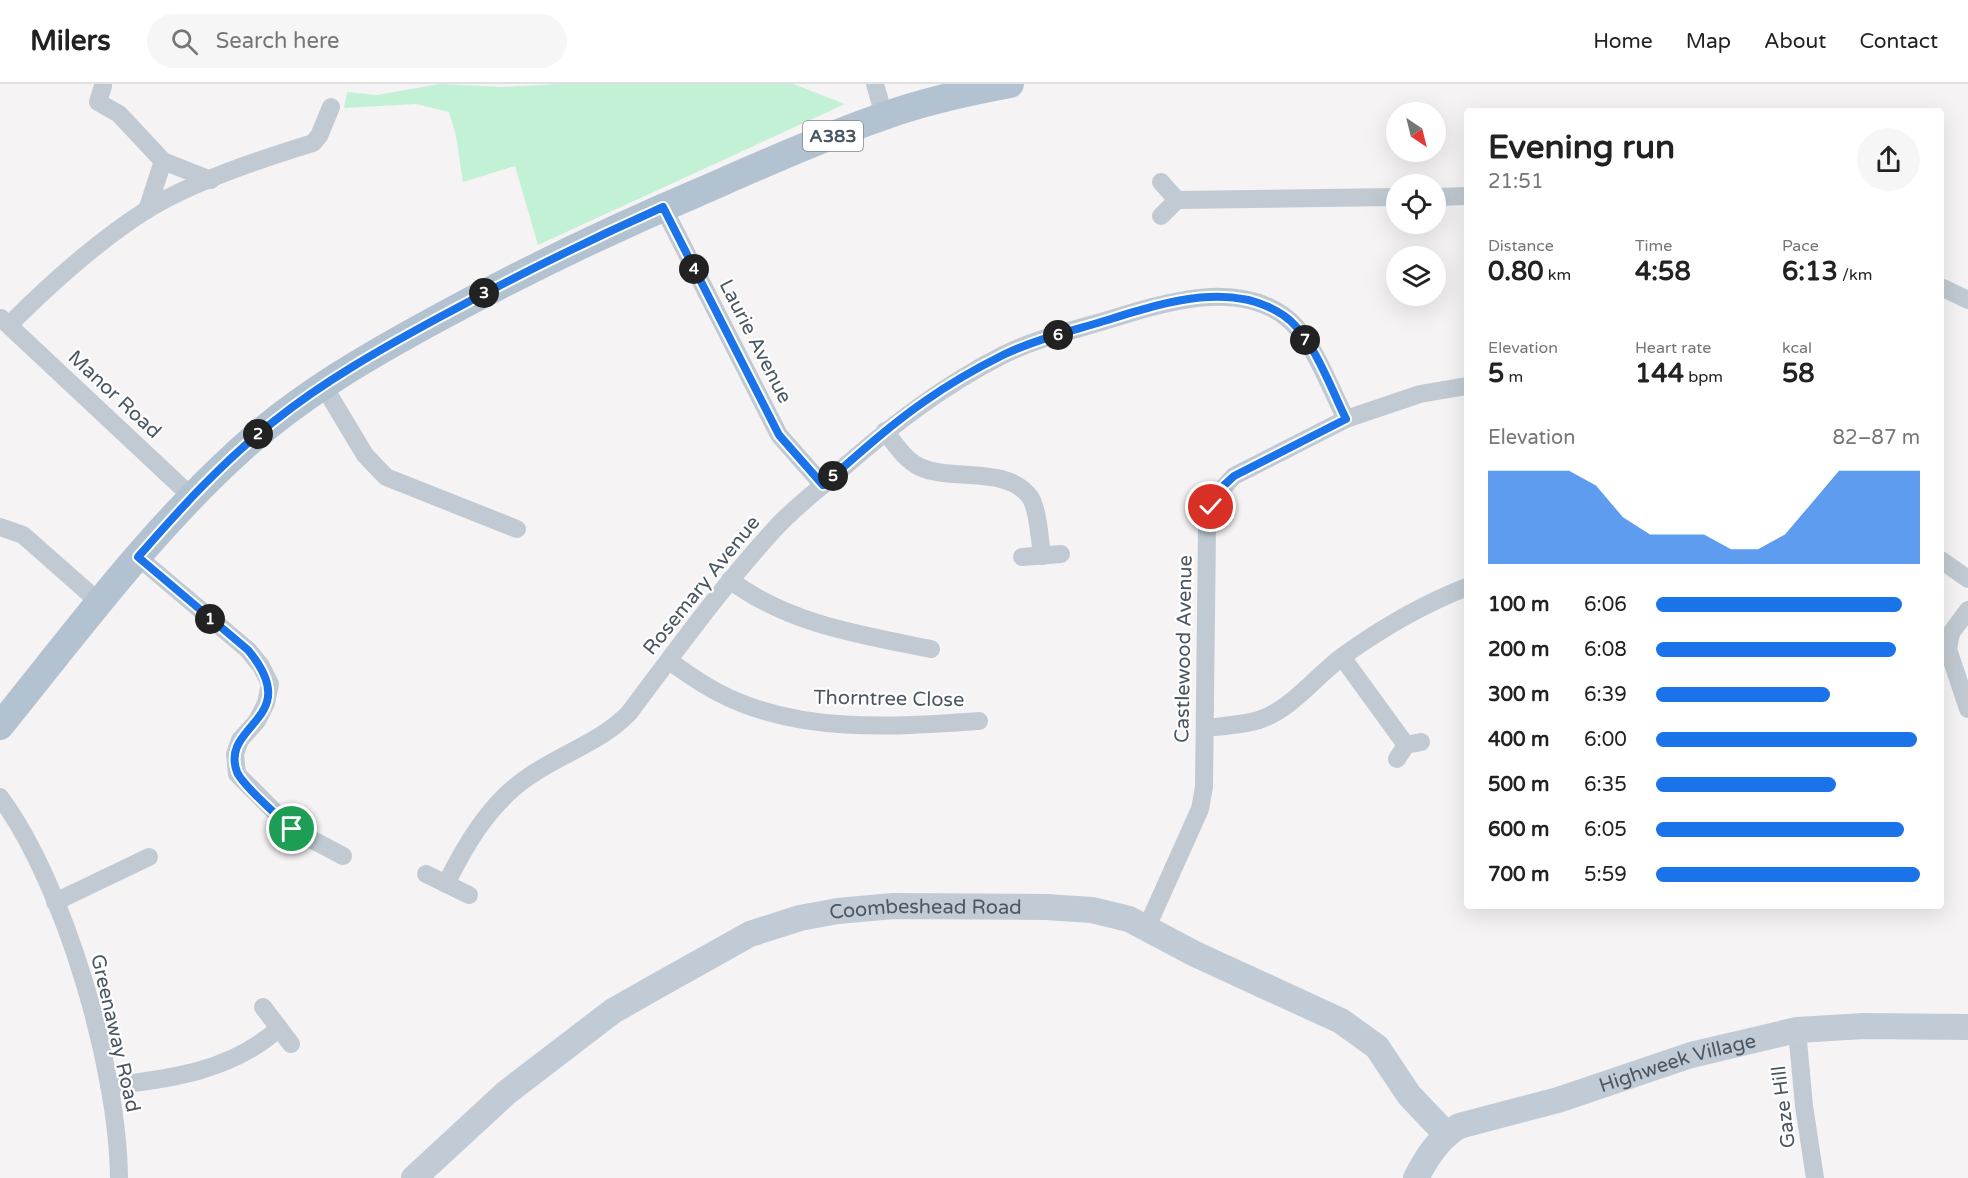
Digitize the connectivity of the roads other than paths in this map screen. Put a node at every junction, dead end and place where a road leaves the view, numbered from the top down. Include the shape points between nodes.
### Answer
1 (875, 84) edge
2 (1010, 84) edge
3 (103, 86) dead end
4 (331, 107) dead end
5 (884, 116) junction
6 (163, 161) junction
7 (211, 180) junction
8 (1161, 183) dead end
9 (1464, 196) edge
10 (1386, 197) edge
11 (1446, 197) edge
12 (1177, 200) junction
13 (663, 207) junction
14 (147, 210) junction
15 (1161, 216) dead end
16 (1944, 288) edge
17 (1968, 300) edge
18 (4, 321) edge
19 (323, 385) junction
20 (1464, 387) edge
21 (1346, 419) junction
22 (885, 431) junction
23 (823, 485) junction
24 (191, 496) junction
25 (0, 527) edge
26 (517, 529) dead end
27 (1061, 554) dead end
28 (1042, 556) junction
29 (138, 557) junction
30 (1022, 558) dead end
31 (1944, 562) edge
32 (1968, 579) edge
33 (730, 580) junction
34 (1464, 588) edge
35 (99, 602) junction
36 (1968, 610) edge
37 (931, 648) dead end
38 (1945, 650) edge
39 (1342, 657) junction
40 (669, 661) junction
41 (1968, 709) edge
42 (979, 721) dead end
43 (0, 726) edge
44 (1205, 728) junction
45 (1408, 748) dead end
46 (0, 797) edge
47 (343, 856) dead end
48 (149, 857) dead end
49 (426, 874) dead end
50 (446, 884) junction
51 (469, 895) dead end
52 (55, 902) junction
53 (1147, 927) junction
54 (263, 1006) dead end
55 (1968, 1027) edge
56 (279, 1028) junction
57 (1797, 1030) junction
58 (291, 1044) dead end
59 (109, 1086) junction
60 (1446, 1134) junction
61 (119, 1178) edge
62 (414, 1178) edge
63 (1416, 1178) edge
64 (1815, 1178) edge

1 - 5 street
2 - 5 main road, A383 via 948,96
3 - 6 street via 99,102 119,114
4 - 7 street, Manor Road via 314,143
5 - 13 main road, A383
6 - 7 street
6 - 14 street
7 - 14 street, Manor Road
8 - 12 street
9 - 11 street
10 - 12 street
12 - 15 street
13 - 19 main road, A383 via 497,286
13 - 23 street, Laurie Avenue via 779,435
14 - 18 street, Manor Road
16 - 17 street
18 - 24 street, Manor Road
19 - 24 main road, A383 via 264,429
19 - 26 street via 365,455 386,477
20 - 21 street, Castlewood Avenue via 1420,394
21 - 22 street, Rosemary Avenue via 1315,356 1284,315 1264,305 1213,297 1148,308 1033,343 966,376
21 - 44 street, Castlewood Avenue via 1234,476 1220,489 1211,507
22 - 23 street, Rosemary Avenue
22 - 28 street via 905,456 921,468 999,480 1018,487 1031,498
23 - 33 street, Rosemary Avenue via 774,530
24 - 29 main road, A383
25 - 35 street via 23,535
27 - 28 street
28 - 30 street
29 - 35 main road, A383
29 - 47 street via 248,650 270,684 267,703 234,754 237,774 292,829
31 - 32 street
33 - 37 street via 751,596 824,625
33 - 40 street, Rosemary Avenue
34 - 39 street via 1420,607
35 - 43 main road, A383
36 - 38 street via 1951,633
38 - 41 street
39 - 44 street via 1281,709 1260,720
39 - 45 street
40 - 42 street, Thorntree Close via 718,693 753,707 817,723 921,725
40 - 50 street, Rosemary Avenue via 613,730 531,774 505,795 485,817
44 - 53 street, Castlewood Avenue via 1200,809
46 - 52 street, Greenaway Road via 15,817
48 - 52 street
49 - 50 street
50 - 51 street
52 - 59 street, Greenaway Road via 68,933
53 - 60 street, Coombeshead Road via 1195,954 1341,1021 1377,1047 1409,1095
53 - 62 street, Coombeshead Road via 1092,910 894,906 800,918 750,934 613,1011 506,1094
54 - 56 street
55 - 57 street, Highweek Village
56 - 58 street
56 - 59 street via 260,1045 231,1060 186,1075
57 - 60 street, Highweek Village via 1690,1055 1558,1100 1459,1126
57 - 64 street, Gaze Hill
59 - 61 street, Greenaway Road
60 - 63 street, Highweek Village

